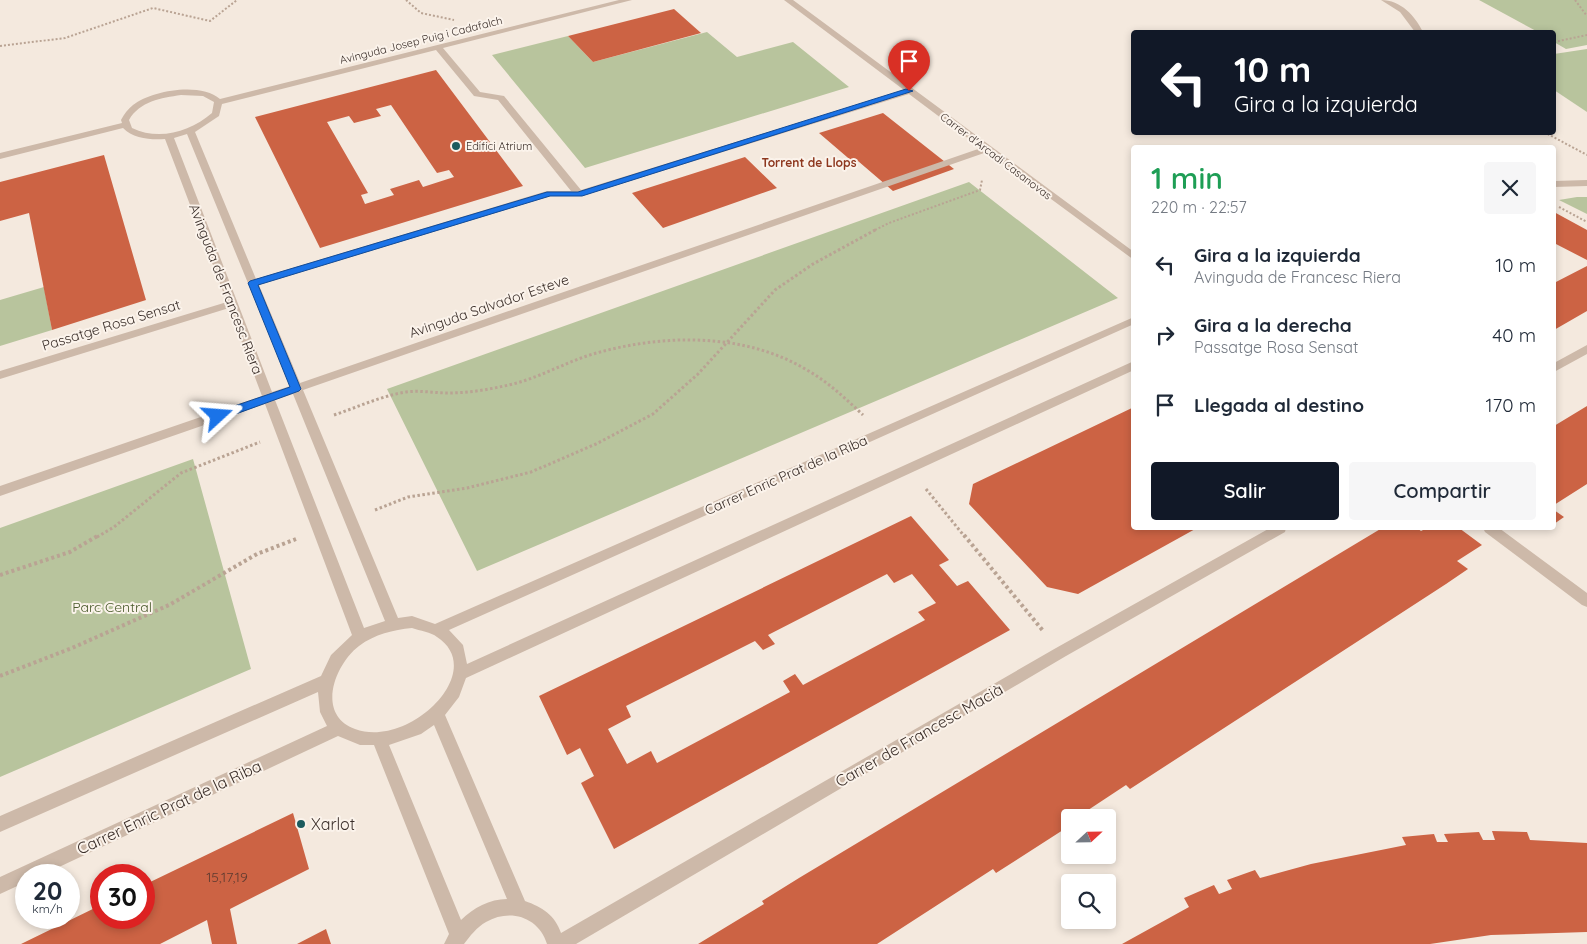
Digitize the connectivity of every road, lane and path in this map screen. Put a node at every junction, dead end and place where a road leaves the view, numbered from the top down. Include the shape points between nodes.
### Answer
1 (237, 0) edge
2 (406, 0) edge
3 (628, 0) edge
4 (788, 0) edge
5 (1385, 0) edge
6 (1575, 0) edge
7 (1587, 16) edge
8 (458, 20) dead end
9 (1418, 30) edge
10 (1587, 35) edge
11 (1556, 42) edge
12 (0, 46) edge
13 (438, 47) junction
14 (909, 91) junction
15 (218, 102) junction
16 (126, 125) junction
17 (190, 130) junction
18 (1550, 135) edge
19 (168, 136) junction
20 (987, 150) junction
21 (1587, 155) edge
22 (0, 156) edge
23 (982, 180) dead end
24 (1587, 183) edge
25 (1556, 184) edge
26 (579, 194) junction
27 (1556, 206) edge
28 (1587, 222) edge
29 (1131, 255) edge
30 (253, 283) junction
31 (232, 304) junction
32 (1131, 321) edge
33 (726, 341) junction
34 (1587, 349) edge
35 (1131, 365) edge
36 (1556, 367) edge
37 (0, 375) edge
38 (296, 389) junction
39 (268, 399) junction
40 (310, 423) junction
41 (879, 433) junction
42 (282, 434) junction
43 (910, 469) junction
44 (0, 491) edge
45 (350, 520) junction
46 (1276, 530) edge
47 (1493, 530) edge
48 (318, 531) junction
49 (0, 575) edge
50 (1587, 601) edge
51 (393, 624) junction
52 (438, 629) junction
53 (360, 638) junction
54 (1061, 652) junction
55 (460, 674) junction
56 (0, 676) edge
57 (326, 681) junction
58 (437, 714) junction
59 (339, 728) junction
60 (379, 739) junction
61 (0, 824) edge
62 (0, 886) edge
63 (519, 907) junction
64 (456, 940) edge
65 (557, 944) edge

1 - 12 path via 210,21 153,8 65,38
2 - 8 path via 421,13
3 - 13 street, Avinguda Josep Puig i Cadafalch
4 - 14 street, Carrer d'Arcadi Casanovas
5 - 9 street via 1403,10
6 - 7 path
10 - 11 path
13 - 15 street, Avinguda Josep Puig i Cadafalch
13 - 26 street via 477,94 501,98
14 - 20 street, Carrer d'Arcadi Casanovas
14 - 26 street
15 - 16 street via 214,97 197,92 164,95 131,111
15 - 17 street via 212,118
16 - 19 street via 137,134
16 - 22 street
17 - 19 street
17 - 30 street, Avinguda de Francesc Riera
18 - 21 path
19 - 31 street, Avinguda de Francesc Riera
20 - 29 street, Carrer d'Arcadi Casanovas
20 - 38 street, Avinguda Salvador Esteve
23 - 33 path via 980,190 889,223 813,264 775,290
24 - 25 street
26 - 30 street via 550,193
27 - 28 path
30 - 38 street, Avinguda de Francesc Riera
31 - 37 street, Passatge Rosa Sensat
31 - 39 street, Avinguda de Francesc Riera
32 - 41 street, Carrer Enric Prat de la Riba
33 - 40 path via 682,339 639,343 595,353 530,380 487,390 407,392
33 - 41 path via 760,348 802,365 846,396
33 - 45 path via 698,374 653,414 596,444 531,472 467,488 408,497
34 - 36 street
35 - 43 street
38 - 39 street, Avinguda Salvador Esteve
38 - 40 street, Avinguda de Francesc Riera
39 - 42 street, Avinguda de Francesc Riera
39 - 44 street, Avinguda Salvador Esteve
40 - 45 street, Avinguda de Francesc Riera
41 - 52 street, Carrer Enric Prat de la Riba
42 - 48 street, Avinguda de Francesc Riera
42 - 49 path via 181,473 114,527 70,552
43 - 54 path
43 - 55 street
45 - 51 street, Avinguda de Francesc Riera
46 - 54 street, Carrer de Francesc Macià
47 - 50 street
48 - 53 street, Avinguda de Francesc Riera
48 - 56 path via 257,554 169,605
51 - 52 street via 412,622
51 - 53 street
52 - 55 street via 455,643 460,658
53 - 57 street via 336,660
54 - 65 street, Carrer de Francesc Macià
55 - 58 street via 456,691
57 - 59 street via 324,700 327,712
57 - 61 street
58 - 60 street via 410,732
58 - 63 street
59 - 60 street via 357,737
59 - 62 street, Carrer Enric Prat de la Riba
60 - 64 street
63 - 64 street via 496,908 480,916 464,928
63 - 65 street via 532,910 545,921

